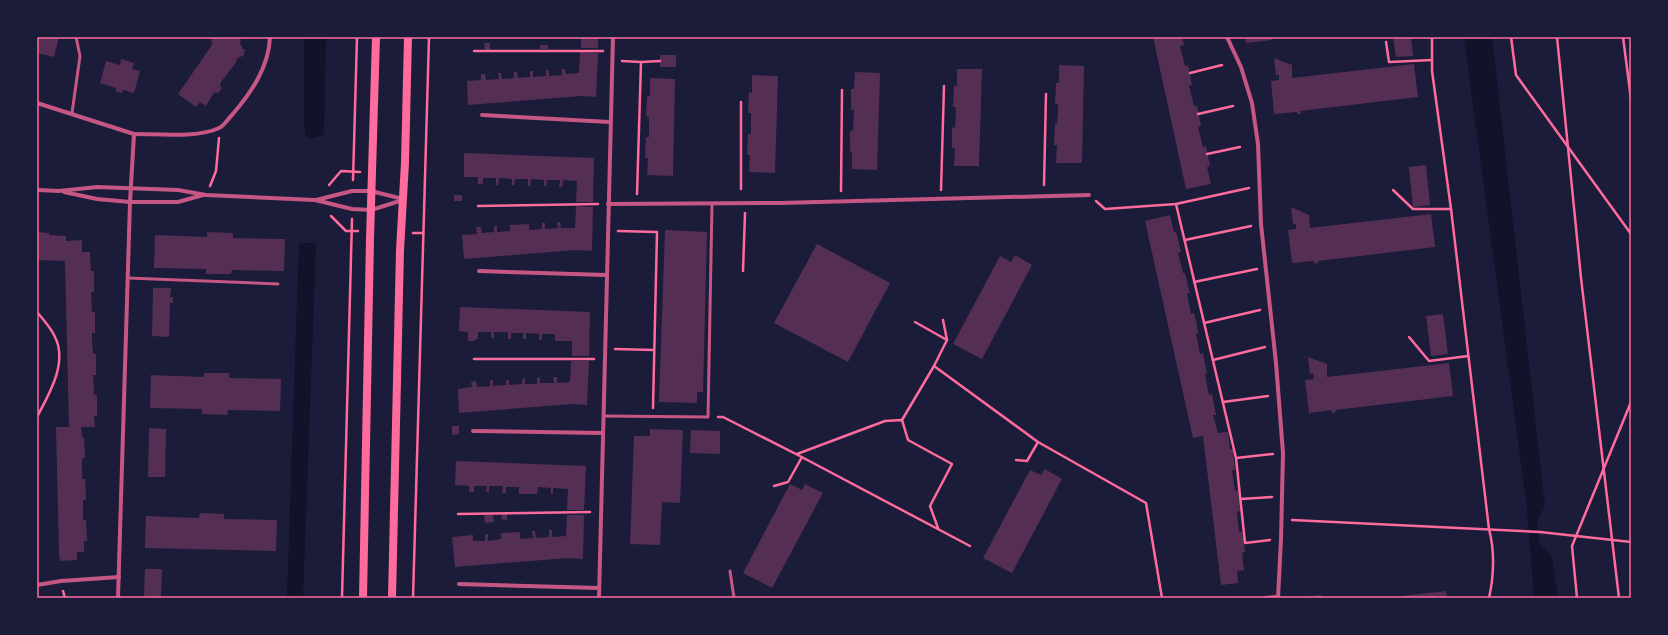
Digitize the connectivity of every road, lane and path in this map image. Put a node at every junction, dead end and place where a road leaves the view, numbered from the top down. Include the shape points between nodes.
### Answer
1 (76, 37) edge
2 (270, 37) edge
3 (357, 37) edge
4 (376, 37) edge
5 (408, 37) edge
6 (429, 37) edge
7 (613, 37) edge
8 (1227, 37) edge
9 (1432, 37) edge
10 (1511, 37) edge
11 (1557, 37) edge
12 (1623, 37) edge
13 (1386, 42) dead end
14 (474, 51) dead end
15 (612, 51) junction
16 (1432, 60) junction
17 (612, 61) junction
18 (660, 61) dead end
19 (641, 62) junction
20 (1222, 65) dead end
21 (1190, 73) dead end
22 (944, 86) dead end
23 (842, 90) dead end
24 (1046, 94) dead end
25 (1631, 99) edge
26 (741, 102) dead end
27 (37, 103) edge
28 (1233, 106) dead end
29 (72, 113) junction
30 (1198, 114) dead end
31 (482, 115) dead end
32 (610, 122) junction
33 (220, 128) junction
34 (134, 134) junction
35 (1567, 146) junction
36 (1240, 147) dead end
37 (1207, 154) dead end
38 (1259, 186) junction
39 (131, 188) junction
40 (741, 189) dead end
41 (37, 190) edge
42 (1393, 190) dead end
43 (59, 191) junction
44 (352, 191) junction
45 (371, 191) junction
46 (206, 195) junction
47 (1089, 195) joint
48 (1043, 196) junction
49 (315, 200) junction
50 (403, 200) junction
51 (941, 200) junction
52 (841, 201) junction
53 (130, 202) junction
54 (745, 203) junction
55 (608, 204) junction
56 (637, 204) junction
57 (712, 204) junction
58 (1176, 204) junction
59 (478, 206) dead end
60 (352, 209) junction
61 (1451, 209) junction
62 (371, 210) junction
63 (1260, 224) junction
64 (607, 231) junction
65 (1631, 234) edge
66 (1185, 240) junction
67 (1265, 267) junction
68 (479, 270) dead end
69 (743, 271) dead end
70 (606, 275) junction
71 (128, 278) junction
72 (1194, 282) junction
73 (278, 284) dead end
74 (1269, 308) junction
75 (37, 312) edge
76 (943, 320) dead end
77 (915, 322) dead end
78 (1204, 323) junction
79 (1409, 337) dead end
80 (947, 340) junction
81 (1274, 345) junction
82 (654, 350) junction
83 (1468, 356) junction
84 (604, 358) junction
85 (474, 359) dead end
86 (1213, 360) junction
87 (934, 366) junction
88 (1279, 395) junction
89 (1223, 402) junction
90 (1631, 402) edge
91 (604, 416) junction
92 (652, 416) junction
93 (37, 417) edge
94 (708, 417) junction
95 (902, 420) junction
96 (473, 431) dead end
97 (603, 433) junction
98 (1038, 442) junction
99 (1283, 453) junction
100 (796, 454) junction
101 (802, 457) junction
102 (1236, 458) junction
103 (1016, 460) dead end
104 (1604, 467) junction
105 (774, 486) dead end
106 (1282, 496) junction
107 (1241, 499) junction
108 (601, 512) junction
109 (458, 514) dead end
110 (1282, 520) junction
111 (938, 528) junction
112 (1489, 529) junction
113 (1575, 536) junction
114 (1281, 539) junction
115 (1611, 539) junction
116 (1631, 542) edge
117 (970, 546) dead end
118 (730, 571) dead end
119 (119, 576) junction
120 (459, 584) dead end
121 (37, 585) edge
122 (599, 588) junction
123 (1278, 597) edge
124 (118, 598) edge
125 (342, 598) edge
126 (363, 598) edge
127 (392, 598) edge
128 (413, 598) edge
129 (599, 598) edge
130 (734, 598) edge
131 (1162, 598) edge
132 (1265, 598) edge
133 (1488, 598) edge
134 (1576, 598) edge
135 (1618, 598) edge

1 - 29 lane via 80,56
2 - 33 street via 265,64 256,83
3 - 44 path
4 - 45 main road
5 - 50 main road
6 - 128 path
7 - 15 street
8 - 38 street via 1241,67 1252,103 1258,144
9 - 16 path
10 - 35 path via 1516,75
11 - 35 path
12 - 25 path
13 - 16 path via 1389,62
14 - 15 path
15 - 17 street
16 - 61 path
17 - 19 path
17 - 32 street
18 - 19 path
19 - 56 path
20 - 21 path
22 - 51 path
23 - 52 path
24 - 48 path
26 - 40 path
27 - 29 street
28 - 30 path
29 - 34 street
31 - 32 street
32 - 55 street
33 - 34 street via 198,133
33 - 46 path via 216,171
34 - 39 street
35 - 65 path
35 - 104 path
36 - 37 path
38 - 58 path
38 - 63 street
39 - 43 street via 97,187
39 - 46 street via 178,190
39 - 53 street
41 - 43 street
42 - 61 path via 1413,210
43 - 53 street via 97,199
44 - 45 street
44 - 49 street
45 - 50 street
45 - 62 main road
46 - 49 street
46 - 53 street via 178,202
47 - 48 street
47 - 58 path via 1105,209
48 - 51 street
49 - 60 street
50 - 62 street
50 - 127 main road
51 - 52 street
52 - 54 street
53 - 71 street
54 - 57 street
54 - 69 path
55 - 56 street
55 - 59 path
55 - 64 street
56 - 57 street
57 - 94 lane
58 - 66 path
60 - 62 street
60 - 125 path
61 - 83 path
62 - 126 main road
63 - 66 path
63 - 67 street
64 - 70 street
64 - 82 path via 657,232
66 - 72 path
67 - 72 path
67 - 74 street
68 - 70 street
70 - 84 street
71 - 73 lane
71 - 119 street
72 - 78 path
74 - 78 path
74 - 81 street
75 - 93 path via 56,339 59,354 53,386
76 - 80 path
77 - 80 path
78 - 86 path
79 - 83 path via 1429,361
80 - 87 path
81 - 86 path
81 - 88 street
82 - 84 path via 612,349
82 - 92 path
83 - 112 path
84 - 85 path
84 - 91 street
86 - 89 path
87 - 95 path
87 - 98 path
88 - 89 path
88 - 99 street
89 - 102 path
90 - 104 path
91 - 92 lane
91 - 97 street
92 - 94 lane
94 - 100 path via 723,418
95 - 100 path via 885,421
95 - 111 path via 908,440 952,464 930,506
96 - 97 street
97 - 108 street
98 - 103 path via 1028,461
98 - 131 path via 1146,503
99 - 102 path
99 - 106 street
100 - 101 path
101 - 105 path via 788,482
101 - 111 path
102 - 107 path
104 - 113 path
104 - 115 path
106 - 107 path
106 - 110 street
107 - 114 path via 1245,543
108 - 109 path
108 - 122 street
110 - 112 path
110 - 114 street
111 - 117 path
112 - 113 path
112 - 133 path via 1493,546 1492,581
113 - 115 path
113 - 134 path via 1572,546
114 - 123 street
115 - 116 path
115 - 135 path
118 - 130 lane
119 - 121 street
119 - 124 street
120 - 122 street
122 - 129 street
123 - 132 street

